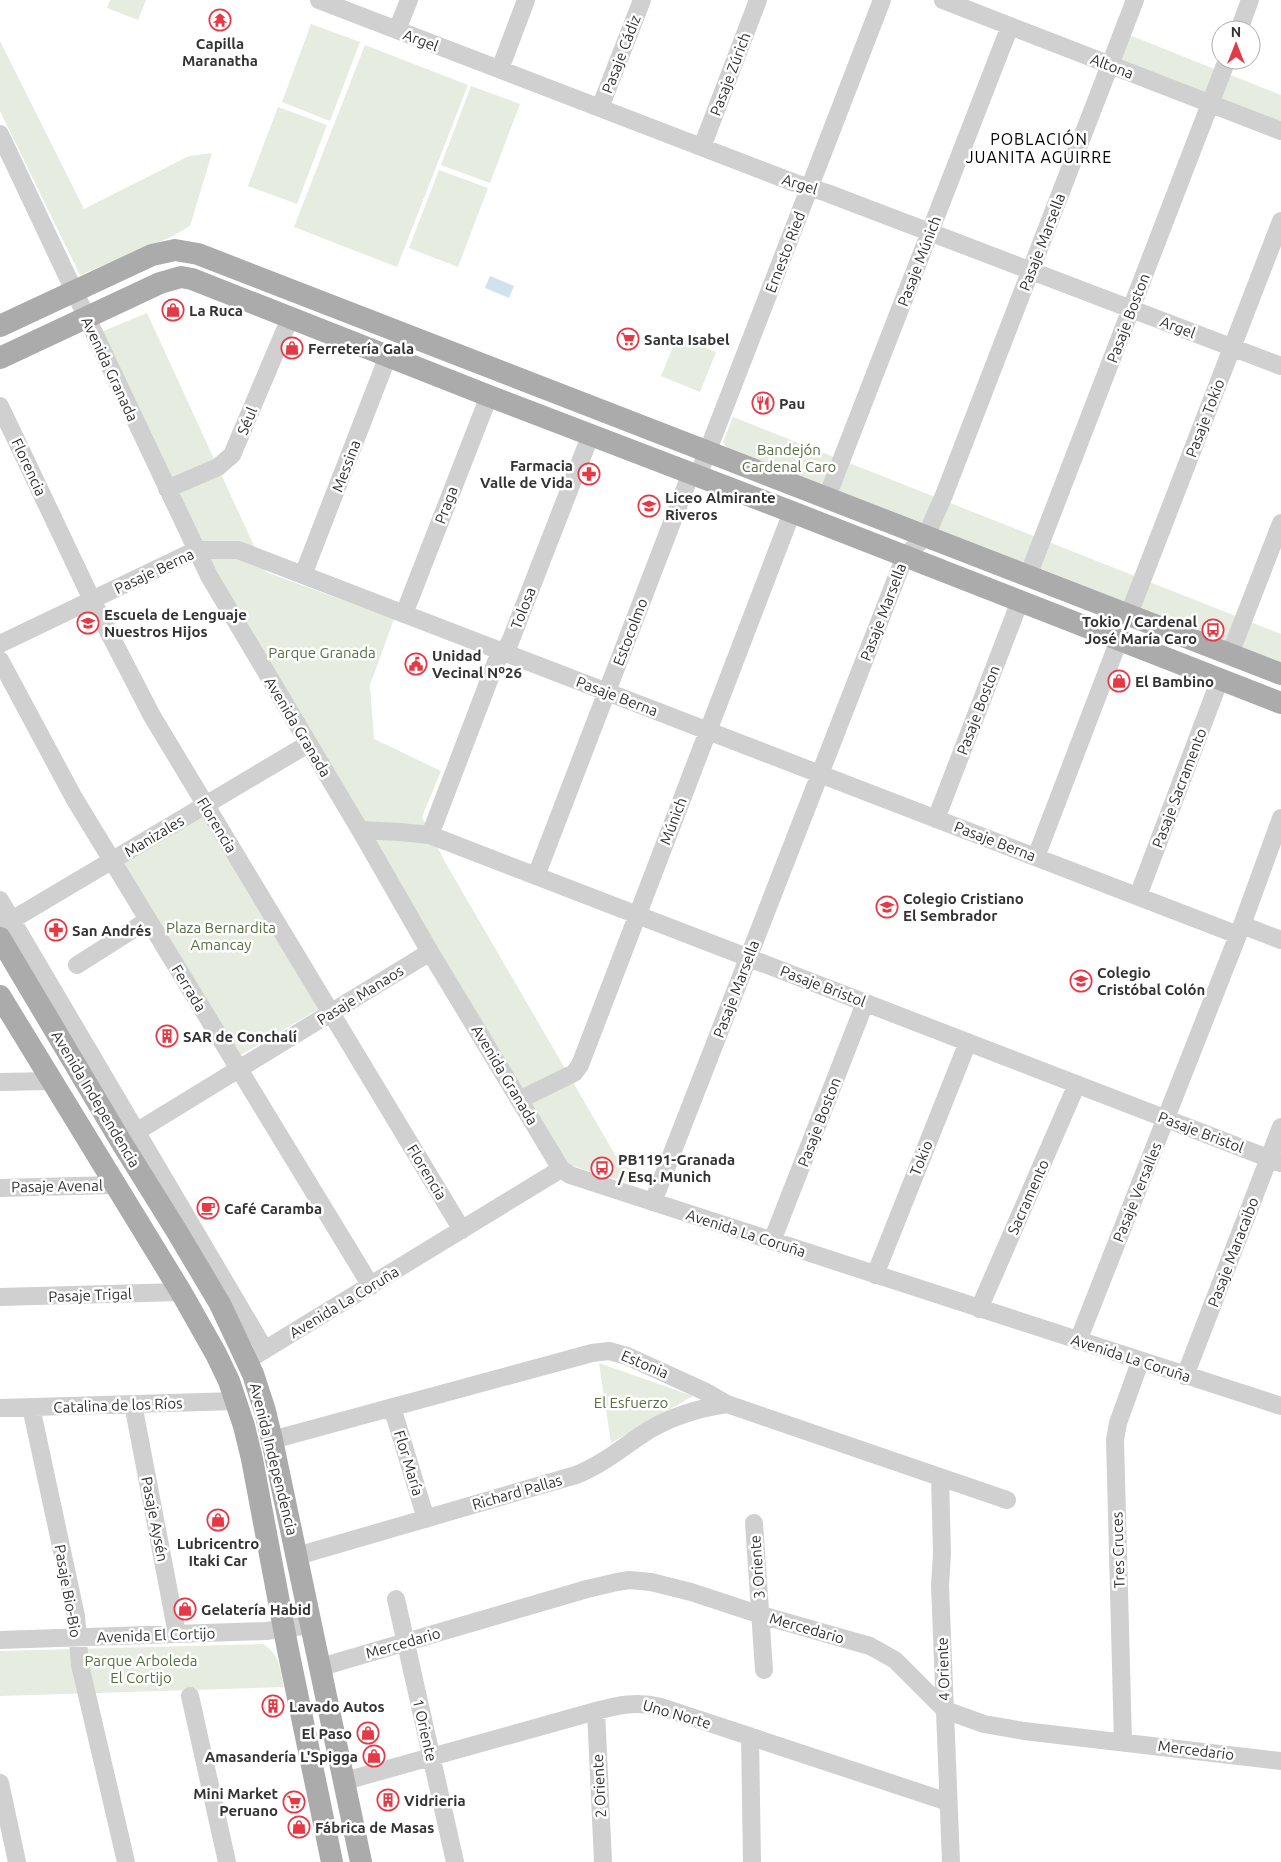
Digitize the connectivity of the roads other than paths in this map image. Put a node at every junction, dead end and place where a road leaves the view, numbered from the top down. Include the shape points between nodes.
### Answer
1 (319, 0) edge
2 (409, 0) edge
3 (526, 0) edge
4 (642, 0) edge
5 (758, 0) edge
6 (882, 0) edge
7 (943, 0) edge
8 (1135, 0) edge
9 (1250, 0) edge
10 (1243, 20) edge
11 (1010, 26) junction
12 (397, 30) junction
13 (1110, 65) junction
14 (500, 70) junction
15 (1223, 70) edge
16 (1210, 104) junction
17 (600, 108) junction
18 (1281, 131) edge
19 (0, 134) edge
20 (702, 147) junction
21 (809, 189) junction
22 (1281, 221) edge
23 (930, 232) junction
24 (1030, 270) junction
25 (74, 291) junction
26 (1131, 309) junction
27 (85, 317) junction
28 (290, 318) junction
29 (0, 326) edge
30 (1232, 347) junction
31 (388, 356) junction
32 (0, 358) edge
33 (1281, 366) edge
34 (489, 396) junction
35 (0, 406) edge
36 (591, 434) junction
37 (708, 451) junction
38 (694, 474) junction
39 (167, 489) junction
40 (827, 497) junction
41 (792, 512) junction
42 (1281, 523) edge
43 (926, 536) junction
44 (196, 550) junction
45 (905, 556) junction
46 (303, 575) junction
47 (1028, 576) junction
48 (92, 600) junction
49 (1020, 601) junction
50 (404, 614) junction
51 (1129, 614) junction
52 (1119, 640) junction
53 (0, 644) edge
54 (503, 652) junction
55 (1230, 654) junction
56 (0, 660) edge
57 (1281, 674) edge
58 (1220, 680) junction
59 (607, 692) junction
60 (1281, 703) edge
61 (708, 731) junction
62 (308, 744) junction
63 (820, 774) junction
64 (205, 805) junction
65 (1281, 818) edge
66 (936, 819) junction
67 (360, 830) junction
68 (430, 835) junction
69 (1036, 857) junction
70 (112, 861) junction
71 (536, 876) junction
72 (1138, 896) junction
73 (0, 900) edge
74 (638, 915) junction
75 (148, 920) junction
76 (4, 928) edge
77 (1240, 930) junction
78 (1281, 940) edge
79 (430, 952) junction
80 (748, 958) junction
81 (77, 965) dead end
82 (0, 996) edge
83 (865, 1003) junction
84 (331, 1014) junction
85 (968, 1042) junction
86 (239, 1070) junction
87 (50, 1081) junction
88 (0, 1082) edge
89 (1077, 1084) junction
90 (519, 1100) junction
91 (1166, 1119) junction
92 (1281, 1127) edge
93 (136, 1132) junction
94 (1275, 1161) edge
95 (561, 1170) junction
96 (114, 1185) junction
97 (0, 1188) edge
98 (653, 1202) junction
99 (462, 1230) junction
100 (772, 1241) junction
101 (875, 1275) junction
102 (371, 1286) junction
103 (180, 1292) junction
104 (0, 1297) edge
105 (979, 1309) junction
106 (1078, 1341) junction
107 (256, 1355) junction
108 (1140, 1362) junction
109 (1185, 1376) junction
110 (236, 1401) junction
111 (133, 1404) junction
112 (726, 1404) junction
113 (1281, 1406) edge
114 (31, 1407) junction
115 (392, 1407) junction
116 (0, 1408) edge
117 (272, 1440) junction
118 (940, 1477) junction
119 (1007, 1500) dead end
120 (426, 1518) junction
121 (754, 1523) dead end
122 (297, 1556) junction
123 (396, 1599) dead end
124 (761, 1615) junction
125 (311, 1625) junction
126 (284, 1629) junction
127 (177, 1634) junction
128 (77, 1637) junction
129 (0, 1640) edge
130 (406, 1643) junction
131 (321, 1668) junction
132 (764, 1670) dead end
133 (190, 1696) dead end
134 (945, 1710) junction
135 (596, 1711) junction
136 (750, 1736) junction
137 (1123, 1742) junction
138 (431, 1757) junction
139 (1281, 1760) edge
140 (345, 1781) junction
141 (0, 1783) edge
142 (948, 1802) junction
143 (17, 1862) edge
144 (126, 1862) edge
145 (227, 1862) edge
146 (332, 1862) edge
147 (361, 1862) edge
148 (455, 1862) edge
149 (602, 1862) edge
150 (752, 1862) edge
151 (951, 1862) edge

1 - 12 street, Argel
2 - 12 street
3 - 14 street
4 - 17 street, Pasaje Cádiz
5 - 20 street, Pasaje Zúrich
6 - 21 street, Ernesto Ried
7 - 11 street, Altona
8 - 13 street, Pasaje Marsella
9 - 10 street
11 - 13 street, Altona
11 - 23 street, Pasaje Múnich
12 - 14 street, Argel
13 - 16 street, Altona
13 - 24 street, Pasaje Marsella
14 - 17 street, Argel
15 - 16 street, Pasaje Boston
16 - 18 street, Altona
16 - 26 street, Pasaje Boston
17 - 20 street, Argel
19 - 25 street, Avenida Granada
20 - 21 street, Argel
21 - 23 street, Argel
21 - 37 street, Ernesto Ried
22 - 30 street, Pasaje Tokio
23 - 24 street, Argel
23 - 40 street, Pasaje Múnich
24 - 26 street, Argel
24 - 43 street, Pasaje Marsella
25 - 27 street, Avenida Granada
25 - 29 main road
25 - 37 main road via 163,251 198,254
26 - 30 street, Argel
26 - 47 street, Pasaje Boston
27 - 28 main road via 180,277 192,278
27 - 32 main road
27 - 39 street, Avenida Granada
28 - 31 main road
28 - 39 street, Séul via 232,455 218,467
30 - 33 street, Argel
30 - 51 street, Pasaje Tokio
31 - 34 main road
31 - 46 street, Messina
34 - 36 main road
34 - 50 street, Praga
35 - 48 street, Florencia
36 - 38 main road
36 - 54 street, Tolosa via 510,642
37 - 38 street, Ernesto Ried
37 - 40 main road
38 - 41 main road
38 - 59 street, Estocolmo
39 - 44 street, Avenida Granada
40 - 43 main road
41 - 45 main road
41 - 61 street, Múnich
42 - 55 street
43 - 45 street, Pasaje Marsella
43 - 47 main road
44 - 46 street, Pasaje Berna via 238,550
44 - 48 street, Pasaje Berna
44 - 62 street, Avenida Granada
45 - 49 main road
45 - 63 street, Pasaje Marsella
46 - 50 street, Pasaje Berna
47 - 51 main road
48 - 53 street, Pasaje Berna
48 - 64 street, Florencia via 148,708
49 - 52 main road
49 - 66 street, Pasaje Boston
50 - 54 street, Pasaje Berna
51 - 55 main road
52 - 58 main road
52 - 69 street
54 - 59 street, Pasaje Berna
54 - 68 street, Tolosa via 496,662
55 - 57 main road
56 - 70 street, Ferrada
58 - 60 main road
58 - 72 street, Pasaje Sacramento
59 - 61 street, Pasaje Berna
59 - 71 street, Estocolmo
61 - 63 street, Pasaje Berna
61 - 74 street, Múnich
62 - 64 street, Manizales
62 - 67 street, Avenida Granada
63 - 66 street, Pasaje Berna
63 - 80 street, Pasaje Marsella
64 - 70 street, Manizales
64 - 84 street, Florencia
65 - 77 street, Pasaje Versalles
66 - 69 street, Pasaje Berna
67 - 68 street, Pasaje Bristol
67 - 79 street, Avenida Granada
68 - 71 street, Pasaje Bristol
69 - 72 street, Pasaje Berna
70 - 75 street, Ferrada
70 - 76 street, Manizales
71 - 74 street, Pasaje Bristol
72 - 77 street, Pasaje Berna
73 - 76 street, Avenida Independencia
74 - 80 street, Pasaje Bristol
74 - 90 street, Múnich via 577,1070
75 - 81 street
75 - 86 street, Ferrada
76 - 93 street, Avenida Independencia
76 - 107 main road, Avenida Independencia via 118,1137 220,1304
77 - 78 street, Pasaje Berna
77 - 91 street, Pasaje Versalles
79 - 84 street, Pasaje Manaos
79 - 90 street, Avenida Granada
80 - 83 street, Pasaje Bristol
80 - 98 street, Pasaje Marsella
82 - 87 main road, Avenida Independencia
83 - 85 street, Pasaje Bristol
83 - 100 street, Pasaje Boston
84 - 86 street, Pasaje Manaos
84 - 99 street, Florencia
85 - 89 street, Pasaje Bristol
85 - 101 street, Tokio
86 - 93 street, Pasaje Manaos
86 - 102 street, Ferrada
87 - 88 street
87 - 96 main road, Avenida Independencia
89 - 91 street, Pasaje Bristol
89 - 105 street, Sacramento
90 - 95 street, Avenida Granada
91 - 94 street, Pasaje Bristol
91 - 106 street, Pasaje Versalles
92 - 94 street, Pasaje Maracaibo
93 - 107 street, Avenida Independencia
94 - 109 street, Pasaje Maracaibo
95 - 98 street, Avenida La Coruña
95 - 99 street, Avenida La Coruña
96 - 97 street, Pasaje Avenal
96 - 103 main road, Avenida Independencia
98 - 100 street, Avenida La Coruña
99 - 102 street, Avenida La Coruña
100 - 101 street, Avenida La Coruña
101 - 105 street, Avenida La Coruña
102 - 107 street, Avenida La Coruña
103 - 104 street, Pasaje Trigal
103 - 110 main road, Avenida Independencia via 219,1361
105 - 106 street, Avenida La Coruña
106 - 108 street, Avenida La Coruña
107 - 117 main road, Avenida Independencia
108 - 109 street, Avenida La Coruña
108 - 137 street, Tres Cruces via 1115,1440
109 - 113 street, Avenida La Coruña
110 - 111 street, Catalina de los Ríos
110 - 126 main road, Avenida Independencia via 252,1459
111 - 114 street, Catalina de los Ríos
111 - 127 street, Pasaje Aysén
112 - 115 street, Estonia via 627,1356 609,1351
112 - 118 street, Estonia
112 - 120 street, Richard Pallas via 695,1410 662,1423 600,1464 576,1475
114 - 116 street, Catalina de los Ríos
114 - 128 street, Pasaje Bio-Bio via 76,1616
115 - 117 street, Estonia
115 - 120 street, Flor María
117 - 122 main road, Avenida Independencia
118 - 119 street, Estonia
118 - 134 street, 4 Oriente
120 - 122 street, Richard Pallas
121 - 124 street, 3 Oriente
122 - 125 main road, Avenida Independencia
123 - 130 street, 1 Oriente
124 - 130 street, Mercedario via 676,1588 629,1580
124 - 132 street, 3 Oriente
124 - 134 street, Mercedario via 879,1650 902,1666
125 - 126 street, Avenida El Cortijo
125 - 131 main road, Avenida Independencia
126 - 127 street, Avenida El Cortijo
126 - 146 main road, Avenida Independencia
127 - 128 street, Avenida El Cortijo
128 - 129 street, Avenida El Cortijo
128 - 144 street, Pasaje Bio-Bio via 80,1665
130 - 131 street, Mercedario
130 - 138 street, 1 Oriente
131 - 140 main road, Avenida Independencia
133 - 145 street
134 - 137 street, Mercedario via 1006,1729
134 - 142 street, 4 Oriente
135 - 136 street, Uno Norte via 622,1704 648,1704
135 - 138 street, Uno Norte
135 - 149 street, 2 Oriente
136 - 142 street, Uno Norte
136 - 150 street
137 - 139 street, Mercedario
138 - 140 street, Uno Norte
138 - 148 street, 1 Oriente
140 - 147 main road, Avenida Independencia
141 - 143 street
142 - 151 street, 4 Oriente

